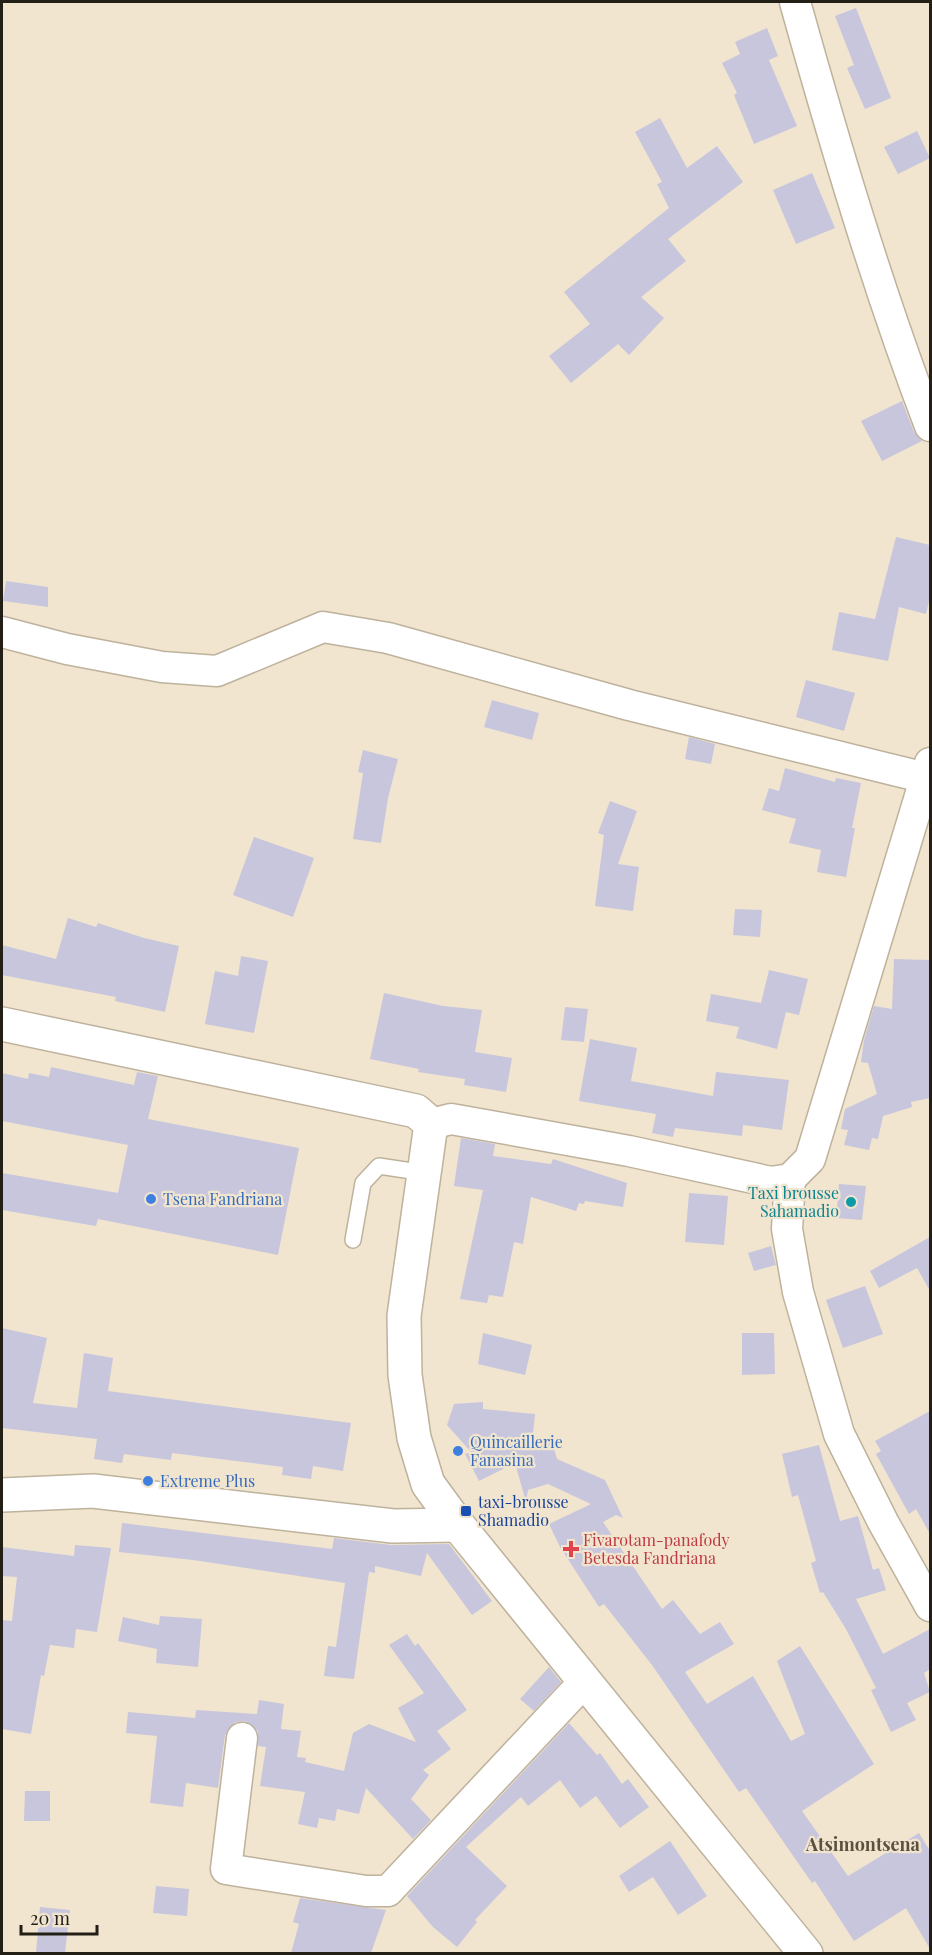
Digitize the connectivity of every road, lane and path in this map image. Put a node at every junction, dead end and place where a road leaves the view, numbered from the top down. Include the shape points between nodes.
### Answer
1 (795, 2) edge
2 (930, 426) edge
3 (2, 632) edge
4 (928, 770) edge
5 (2, 1024) edge
6 (430, 1124) junction
7 (425, 1173) junction
8 (790, 1179) junction
9 (352, 1240) dead end
10 (2, 1495) edge
11 (458, 1525) junction
12 (930, 1606) edge
13 (585, 1681) junction
14 (242, 1738) dead end
15 (806, 1953) edge

1 - 2 street via 840,164
3 - 4 street via 162,667 217,671 323,627 388,638 629,705
4 - 8 street via 810,1158
5 - 6 main road via 416,1111
6 - 7 main road
6 - 8 street via 451,1119 630,1151 771,1182
7 - 9 lane via 379,1166 363,1183
7 - 11 main road via 404,1316 405,1375 414,1438 428,1484
8 - 12 street via 787,1229 798,1292 839,1434
10 - 11 main road via 93,1491 393,1526
11 - 13 main road
13 - 14 street via 388,1891 226,1869
13 - 15 main road

